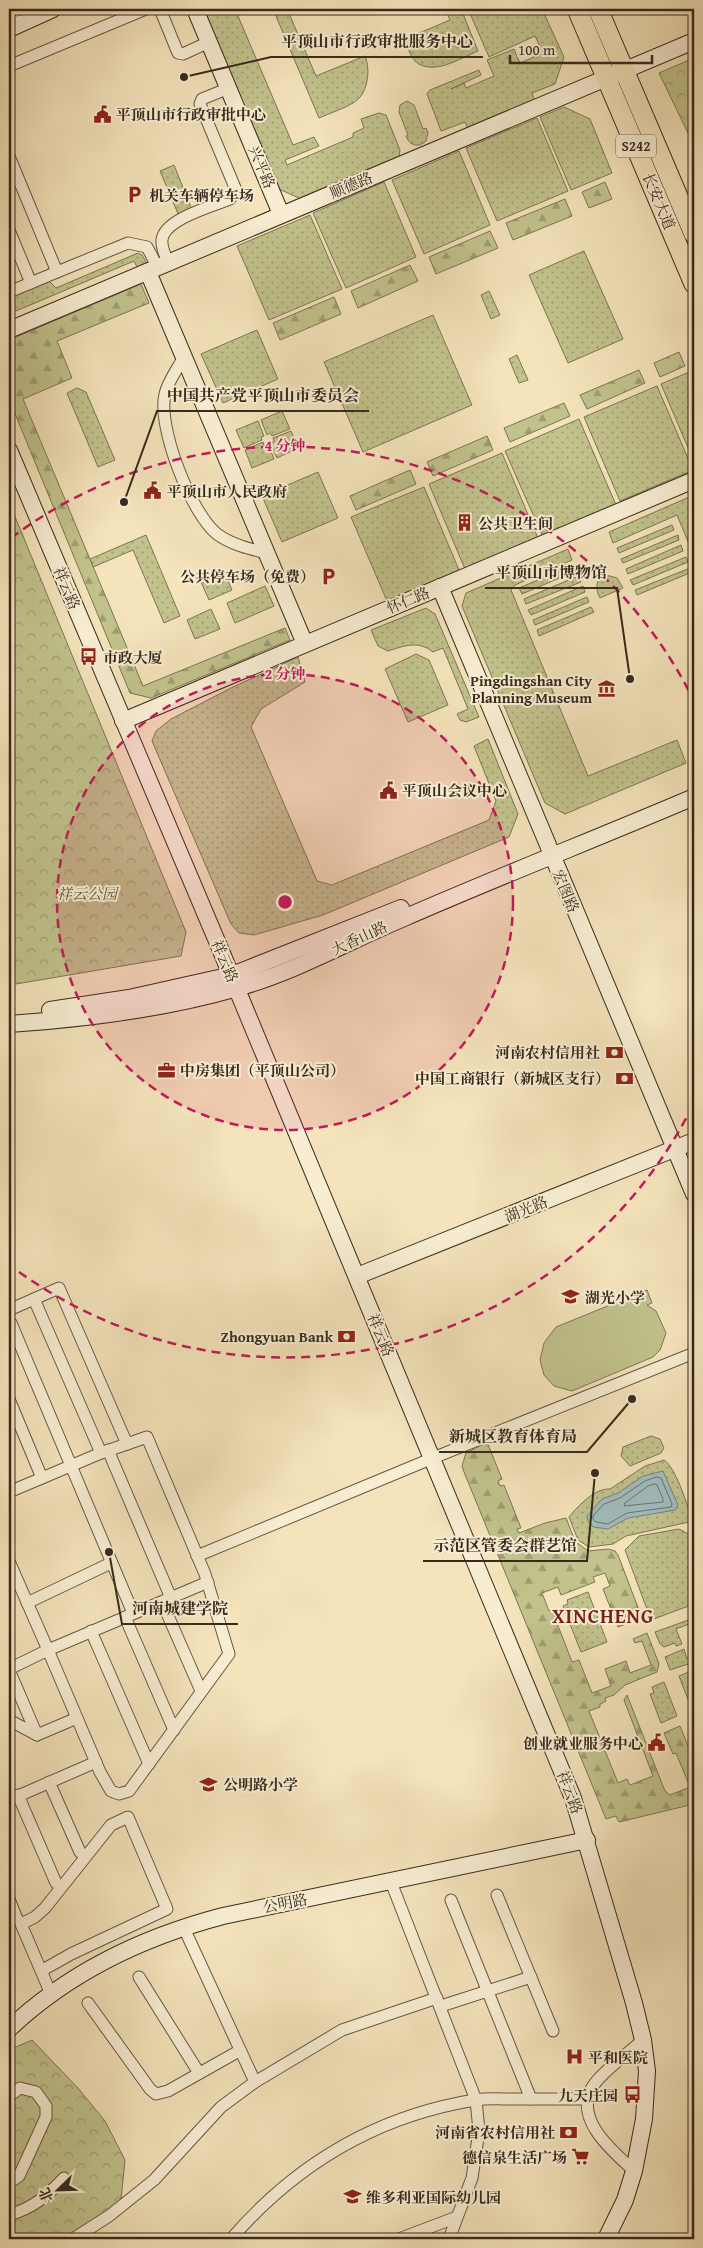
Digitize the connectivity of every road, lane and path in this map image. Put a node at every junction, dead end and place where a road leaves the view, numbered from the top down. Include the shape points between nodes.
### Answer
1 (14, 9) edge
2 (53, 9) edge
3 (146, 9) edge
4 (160, 9) edge
5 (195, 9) edge
6 (577, 9) edge
7 (598, 9) edge
8 (9, 11) edge
9 (9, 29) edge
10 (694, 41) edge
11 (210, 42) junction
12 (9, 66) edge
13 (615, 75) junction
14 (229, 88) junction
15 (9, 156) edge
16 (281, 214) junction
17 (9, 230) edge
18 (694, 234) edge
19 (158, 267) junction
20 (57, 272) junction
21 (31, 283) junction
22 (694, 284) edge
23 (9, 292) edge
24 (9, 330) edge
25 (184, 357) junction
26 (9, 450) edge
27 (694, 480) edge
28 (267, 553) junction
29 (440, 587) junction
30 (305, 644) junction
31 (123, 721) junction
32 (694, 786) edge
33 (694, 797) edge
34 (550, 852) junction
35 (234, 982) junction
36 (9, 1013) edge
37 (9, 1024) edge
38 (694, 1141) edge
39 (675, 1149) junction
40 (694, 1194) edge
41 (357, 1276) junction
42 (34, 1299) junction
43 (9, 1310) edge
44 (9, 1324) edge
45 (694, 1354) edge
46 (9, 1399) edge
47 (128, 1444) junction
48 (105, 1451) junction
49 (433, 1458) junction
50 (72, 1465) junction
51 (42, 1478) junction
52 (9, 1492) edge
53 (197, 1556) junction
54 (9, 1561) edge
55 (111, 1563) junction
56 (208, 1582) junction
57 (167, 1600) junction
58 (27, 1603) junction
59 (129, 1615) junction
60 (91, 1631) junction
61 (48, 1650) junction
62 (9, 1669) edge
63 (201, 1690) junction
64 (77, 1718) junction
65 (9, 1720) edge
66 (174, 1730) junction
67 (37, 1735) junction
68 (96, 1762) junction
69 (149, 1764) junction
70 (49, 1782) junction
71 (13, 1798) edge
72 (587, 1840) junction
73 (80, 1852) dead end
74 (391, 1882) junction
75 (56, 1883) dead end
76 (497, 1895) dead end
77 (9, 1899) edge
78 (451, 1900) dead end
79 (17, 1919) dead end
80 (183, 1926) junction
81 (41, 1971) junction
82 (138, 1977) dead end
83 (530, 1977) junction
84 (487, 1991) junction
85 (51, 1994) junction
86 (439, 2002) junction
87 (88, 2003) dead end
88 (9, 2030) edge
89 (552, 2031) dead end
90 (643, 2040) junction
91 (239, 2051) junction
92 (199, 2073) junction
93 (254, 2082) junction
94 (9, 2096) edge
95 (531, 2099) junction
96 (589, 2099) junction
97 (476, 2100) junction
98 (634, 2171) junction
99 (64, 2178) dead end
100 (9, 2183) edge
101 (9, 2215) edge
102 (458, 2217) junction
103 (73, 2239) edge
104 (231, 2239) edge
105 (399, 2239) edge
106 (449, 2239) edge
107 (606, 2239) edge

1 - 8 street
2 - 9 street
3 - 12 street
4 - 11 street via 178,52 183,54
5 - 11 street, 兴平路
6 - 13 main road, 长安大道 / S242
7 - 13 main road, 长安大道 / S242
10 - 13 street, 顺德路
11 - 14 street, 兴平路
13 - 16 street, 顺德路
13 - 18 main road, 长安大道 / S242
13 - 22 main road, 长安大道 / S242
14 - 16 street, 兴平路
14 - 19 street via 202,99 200,104 236,190 230,199 179,220 165,231
15 - 20 street
16 - 19 street, 顺德路
17 - 21 street
19 - 20 street via 147,247 128,243
19 - 24 street, 顺德路
19 - 25 street
20 - 21 street
21 - 23 street
25 - 28 street
25 - 28 street via 168,386 163,419 189,493 204,519 217,533 234,543
26 - 31 street, 祥云路
27 - 29 street, 怀仁路
28 - 30 street
29 - 30 street, 怀仁路
29 - 34 street, 宏图路
30 - 31 street, 怀仁路
31 - 35 street, 祥云路
32 - 34 street, 大香山路
33 - 34 street, 大香山路
34 - 35 street, 大香山路
34 - 39 street, 宏图路
35 - 36 street, 大香山路
35 - 37 street, 大香山路 via 128,1011
35 - 41 street, 祥云路
38 - 39 street, 湖光路
39 - 40 street, 宏图路
39 - 41 street, 湖光路
41 - 49 street, 祥云路
42 - 43 street
42 - 47 street via 59,1288
42 - 48 street
44 - 50 street via 11,1322
45 - 49 street
46 - 51 street
47 - 48 street
47 - 53 street via 147,1437
48 - 50 street
48 - 57 street
49 - 53 street
49 - 72 street, 祥云路 via 574,1798
50 - 51 street
50 - 55 street
51 - 52 street
53 - 56 street
54 - 58 street
55 - 58 street
55 - 59 street
56 - 57 street
56 - 63 street via 229,1654
57 - 59 street
57 - 63 street
58 - 61 street
59 - 60 street
59 - 66 street
60 - 61 street
60 - 69 street
61 - 62 street
61 - 64 street
62 - 67 street
63 - 66 street
64 - 67 street
64 - 68 street
65 - 67 street
66 - 69 street
68 - 69 street via 111,1791 120,1794 129,1791
68 - 70 street
70 - 71 street
70 - 73 street
71 - 75 street
72 - 74 street, 公明路
72 - 90 street, 祥云路
74 - 80 street, 公明路
74 - 86 street
76 - 83 street
77 - 79 street
78 - 84 street
80 - 85 street, 公明路 via 100,1963
80 - 91 street
81 - 81 street via 21,1924 44,1908 111,1825 128,1817 167,1909
81 - 85 street
82 - 92 street
83 - 84 street
83 - 89 street
84 - 86 street
84 - 95 street
85 - 88 street, 公明路
86 - 93 street via 342,2030
86 - 97 street
87 - 92 street via 156,2094 168,2091
90 - 96 street via 601,2077 590,2090
90 - 98 street, 祥云路 via 646,2104
91 - 92 street
91 - 93 street
93 - 103 street via 221,2107 154,2180 109,2216
94 - 100 street via 20,2088 36,2092 46,2106 46,2118 19,2176
95 - 96 street
95 - 97 street
96 - 98 street via 590,2117 604,2143
97 - 102 street via 479,2131 472,2178
97 - 104 street via 378,2126 322,2157 256,2210
98 - 107 street, 祥云路 via 625,2200
99 - 101 street via 33,2207
102 - 105 street
102 - 106 street

